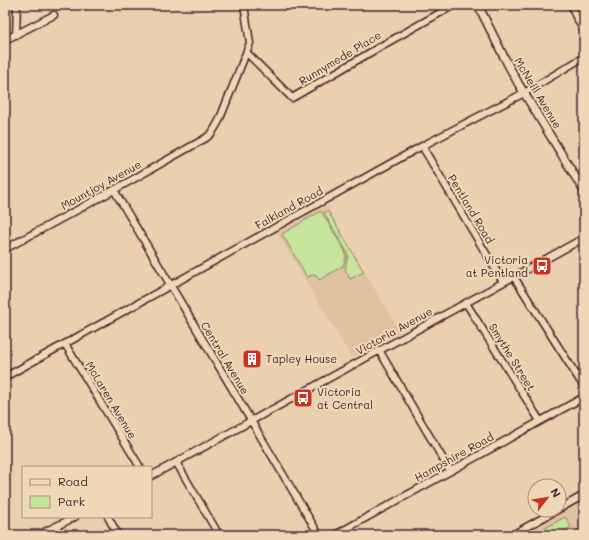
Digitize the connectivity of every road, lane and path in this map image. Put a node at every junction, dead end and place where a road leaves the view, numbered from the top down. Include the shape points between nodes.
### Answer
1 (17, 5) edge
2 (244, 5) edge
3 (454, 5) edge
4 (478, 5) edge
5 (572, 5) edge
6 (54, 15) dead end
7 (584, 31) edge
8 (16, 35) junction
9 (5, 40) edge
10 (246, 53) junction
11 (584, 57) edge
12 (524, 93) junction
13 (422, 146) junction
14 (584, 189) edge
15 (114, 190) junction
16 (584, 238) edge
17 (5, 249) edge
18 (514, 277) junction
19 (503, 282) junction
20 (170, 285) junction
21 (466, 303) junction
22 (65, 344) junction
23 (379, 350) junction
24 (5, 377) edge
25 (584, 387) edge
26 (584, 397) edge
27 (251, 421) junction
28 (540, 421) junction
29 (176, 462) junction
30 (139, 466) edge
31 (450, 471) junction
32 (152, 475) edge
33 (584, 495) edge
34 (567, 504) edge
35 (73, 518) edge
36 (109, 518) edge
37 (542, 518) edge
38 (38, 535) edge
39 (118, 535) edge
40 (219, 535) edge
41 (319, 535) edge
42 (335, 535) edge
43 (512, 535) edge

1 - 8 street
2 - 10 street via 250,43
3 - 10 street, Runnymede Place via 292,98
4 - 12 street, McNeill Avenue
5 - 7 street
6 - 8 street
8 - 9 street
10 - 15 street, Mountjoy Avenue via 219,121 212,132 206,138
11 - 12 street, Falkland Road
12 - 13 street, Falkland Road
12 - 14 street, McNeill Avenue
13 - 19 street, Pentland Road
13 - 20 street, Falkland Road
15 - 17 street, Mountjoy Avenue
15 - 20 street, Central Avenue
16 - 18 street, Victoria Avenue
18 - 19 street, Victoria Avenue
18 - 25 street
19 - 21 street, Victoria Avenue
20 - 22 street, Falkland Road
20 - 27 street, Central Avenue
21 - 23 street, Victoria Avenue
21 - 28 street, Smythe Street
22 - 24 street, Falkland Road
22 - 30 street, McLaren Avenue
23 - 27 street, Victoria Avenue
23 - 31 street
26 - 28 street, Hampshire Road
27 - 29 street, Victoria Avenue
27 - 41 street, Central Avenue
28 - 31 street, Hampshire Road
29 - 32 street, Victoria Avenue
29 - 40 street
31 - 42 street, Hampshire Road
33 - 34 street
35 - 38 street
36 - 39 street
37 - 43 street

